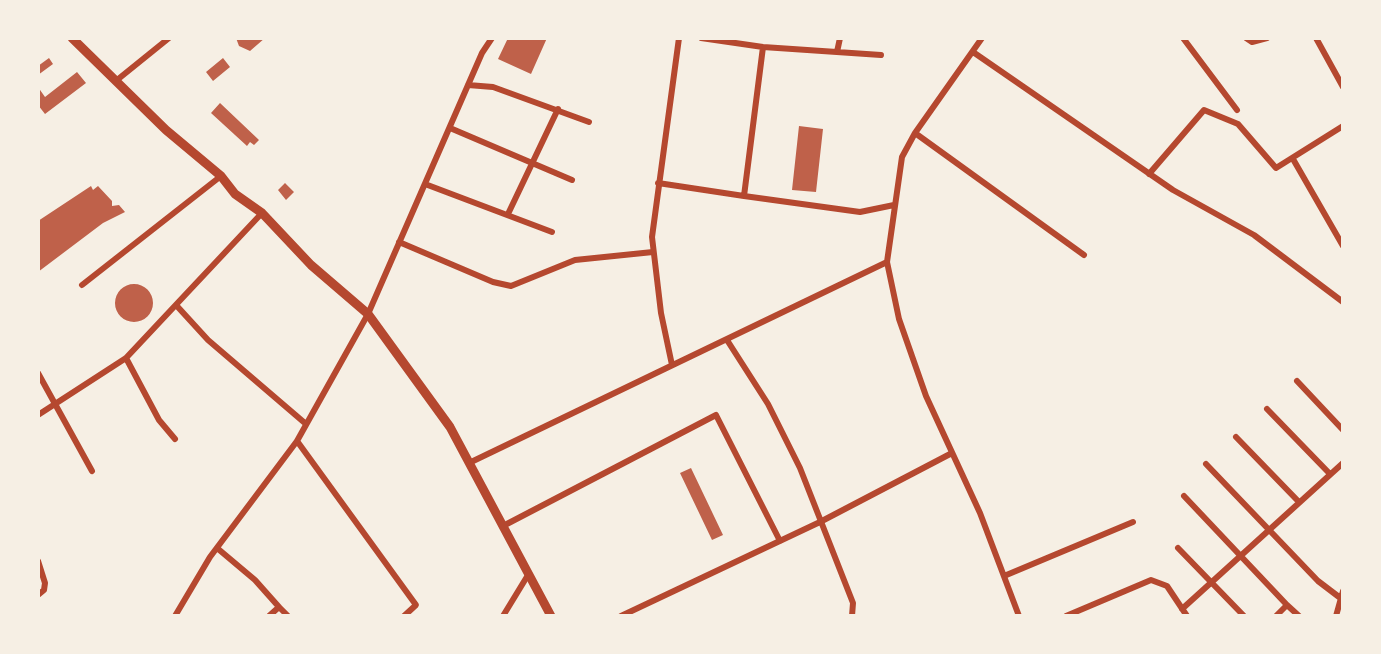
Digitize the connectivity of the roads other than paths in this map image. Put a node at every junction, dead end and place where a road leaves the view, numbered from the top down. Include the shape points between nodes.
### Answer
1 (72, 38) edge
2 (169, 38) edge
3 (492, 38) edge
4 (679, 38) edge
5 (701, 38) edge
6 (840, 38) edge
7 (982, 38) edge
8 (1183, 38) edge
9 (1246, 38) edge
10 (1267, 38) edge
11 (1316, 38) edge
12 (739, 42) edge
13 (763, 47) junction
14 (837, 52) junction
15 (973, 52) junction
16 (881, 55) dead end
17 (117, 80) junction
18 (468, 85) junction
19 (1343, 87) edge
20 (558, 109) junction
21 (1237, 110) dead end
22 (589, 122) dead end
23 (1343, 126) edge
24 (450, 128) junction
25 (915, 133) junction
26 (1293, 159) junction
27 (534, 163) junction
28 (1149, 174) junction
29 (221, 176) junction
30 (572, 180) dead end
31 (658, 183) junction
32 (425, 184) junction
33 (744, 196) junction
34 (894, 205) junction
35 (262, 213) junction
36 (508, 214) junction
37 (552, 232) dead end
38 (399, 242) junction
39 (1343, 246) edge
40 (653, 252) junction
41 (1084, 255) dead end
42 (887, 262) junction
43 (82, 285) dead end
44 (1343, 302) edge
45 (176, 305) junction
46 (368, 314) junction
47 (727, 340) junction
48 (126, 358) junction
49 (672, 365) junction
50 (38, 373) edge
51 (1297, 381) dead end
52 (56, 403) junction
53 (1267, 409) dead end
54 (38, 415) edge
55 (306, 424) junction
56 (1343, 430) edge
57 (1236, 437) dead end
58 (175, 439) dead end
59 (297, 441) junction
60 (952, 453) junction
61 (469, 463) junction
62 (1343, 463) edge
63 (1206, 464) dead end
64 (92, 471) dead end
65 (1330, 474) junction
66 (1184, 496) dead end
67 (1299, 502) junction
68 (820, 522) junction
69 (1133, 522) dead end
70 (503, 526) junction
71 (1270, 528) junction
72 (780, 541) junction
73 (217, 548) junction
74 (1178, 548) dead end
75 (1241, 555) junction
76 (38, 561) edge
77 (529, 574) junction
78 (1004, 576) junction
79 (1209, 583) junction
80 (1343, 591) edge
81 (38, 595) edge
82 (1342, 600) edge
83 (1287, 605) junction
84 (279, 607) junction
85 (1182, 609) junction
86 (176, 613) edge
87 (187, 616) edge
88 (269, 616) edge
89 (288, 616) edge
90 (404, 616) edge
91 (503, 616) edge
92 (551, 616) edge
93 (621, 616) edge
94 (852, 616) edge
95 (1019, 616) edge
96 (1066, 616) edge
97 (1187, 616) edge
98 (1244, 616) edge
99 (1276, 616) edge
100 (1299, 616) edge
101 (1336, 616) edge

1 - 17 main road
2 - 17 street
3 - 18 street
4 - 31 street
5 - 12 street
6 - 14 street
7 - 15 street
8 - 21 street
9 - 10 street
11 - 19 street
12 - 13 street
13 - 14 street
13 - 33 street
14 - 16 street
15 - 25 street
15 - 28 street
17 - 29 main road
18 - 20 street via 493,87
18 - 24 street
20 - 22 street
20 - 27 street
23 - 26 street
24 - 27 street
24 - 32 street
25 - 34 street via 902,157
25 - 41 street
26 - 28 street via 1276,168 1238,124 1204,110
26 - 39 street
27 - 30 street
27 - 36 street
28 - 44 street via 1254,235
29 - 35 main road
29 - 43 street
31 - 33 street
31 - 40 street
32 - 36 street
32 - 38 street
33 - 34 street via 860,212
34 - 42 street
35 - 45 street
35 - 46 main road
36 - 37 street
38 - 40 street via 511,286 588,257
38 - 46 street
40 - 49 street
42 - 47 street
42 - 60 street via 899,319
45 - 48 street
45 - 55 street via 208,340
46 - 55 street
46 - 61 main road via 450,427
47 - 49 street
47 - 68 street via 768,404
48 - 52 street
48 - 58 street
49 - 61 street
50 - 52 street
51 - 56 street
52 - 54 street
52 - 64 street
53 - 65 street
55 - 59 street
57 - 67 street
59 - 73 street
59 - 90 street via 416,605
60 - 68 street
60 - 78 street
61 - 70 main road
62 - 65 street
63 - 71 street
65 - 67 street
66 - 75 street
67 - 71 street
68 - 72 street
68 - 94 street via 853,603
69 - 78 street
70 - 72 street via 716,415
70 - 77 main road
71 - 75 street
71 - 82 street
72 - 93 street
73 - 84 street
73 - 86 street
74 - 79 street
75 - 79 street
75 - 83 street
76 - 81 street via 45,583
77 - 91 street
77 - 92 main road
78 - 95 street
79 - 85 street
79 - 98 street
80 - 82 street
82 - 101 street
83 - 99 street
83 - 100 street
84 - 88 street
84 - 89 street
85 - 96 street via 1167,586 1151,580
85 - 97 street
86 - 87 street

